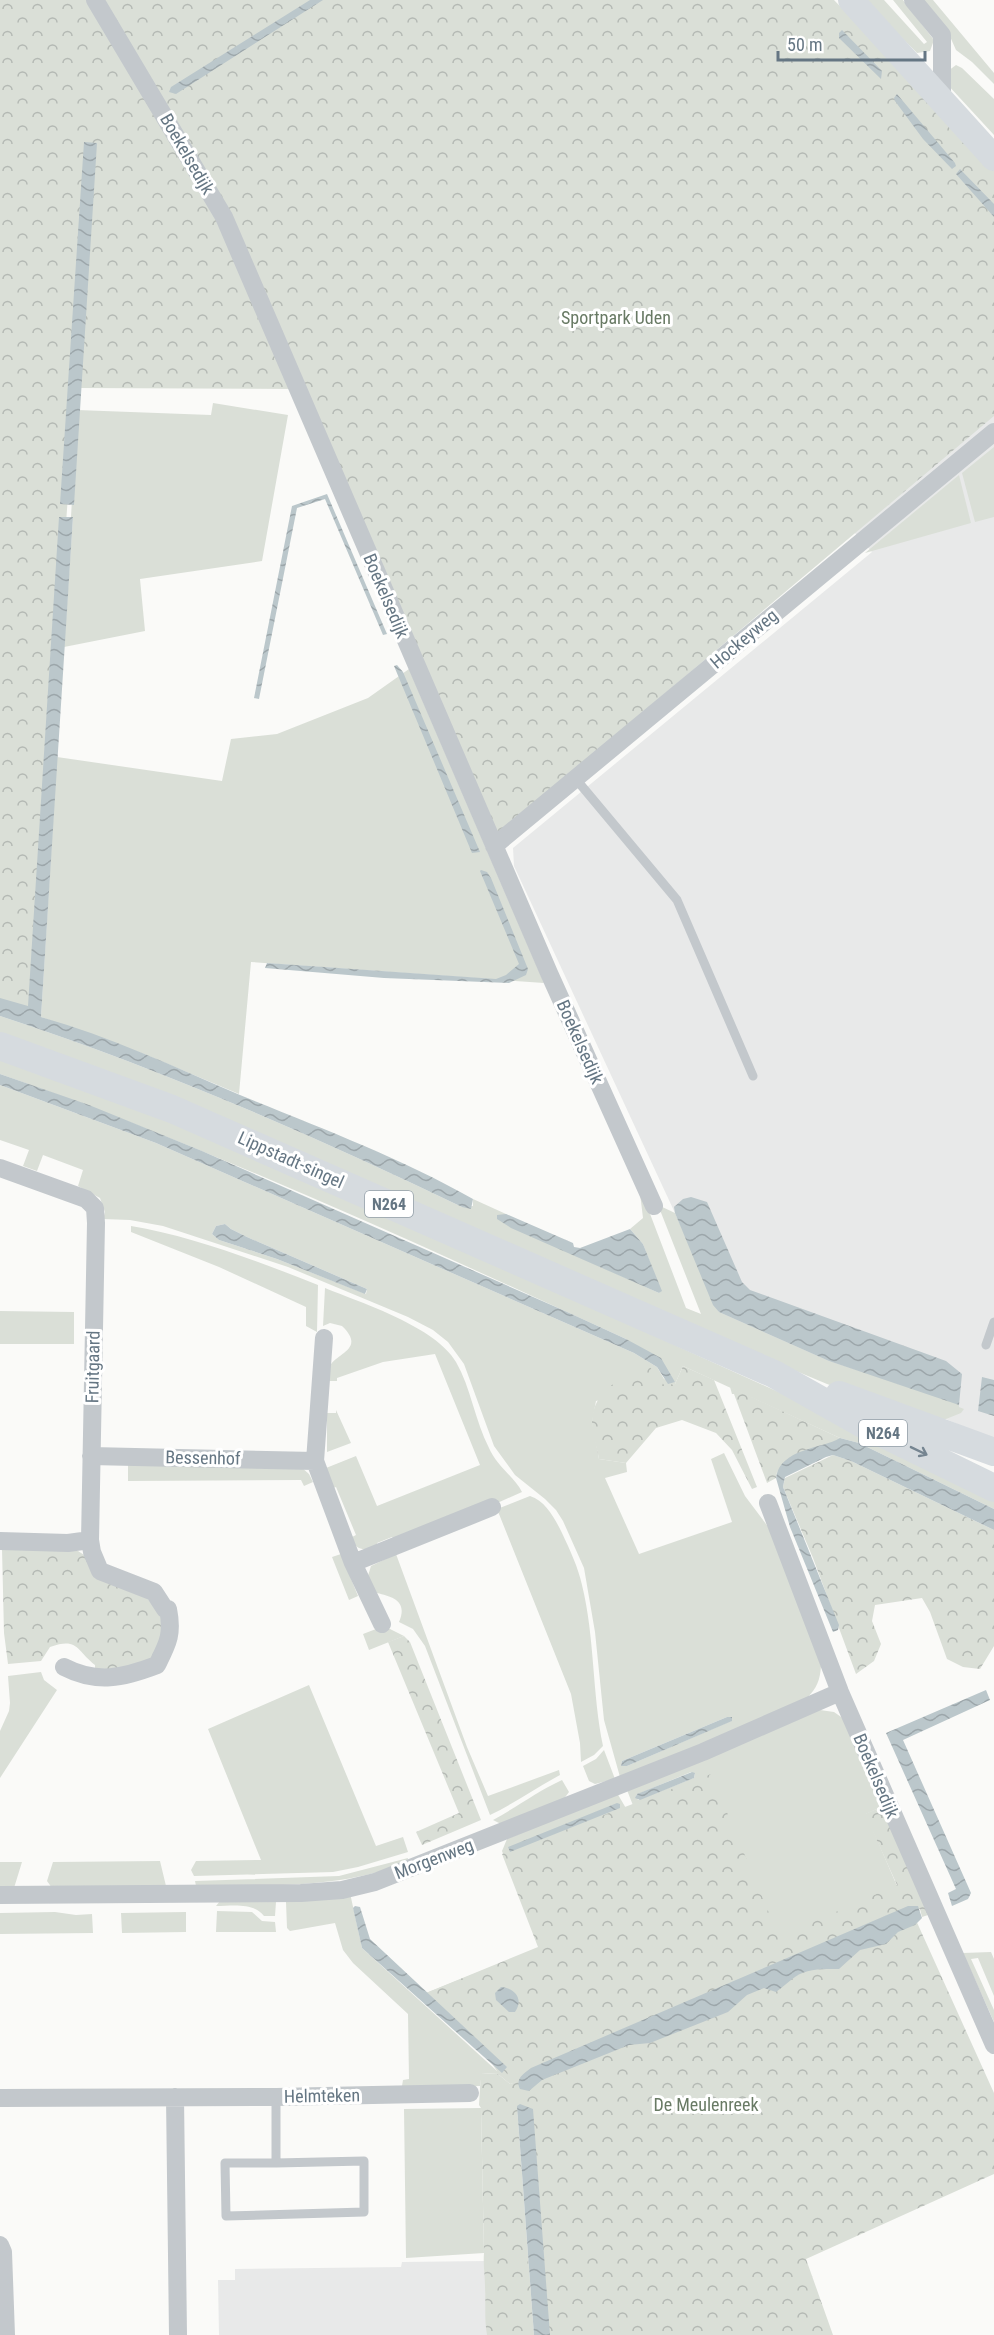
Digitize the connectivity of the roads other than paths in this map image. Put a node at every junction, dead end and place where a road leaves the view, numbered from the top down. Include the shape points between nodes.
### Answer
1 (95, 0) edge
2 (851, 0) edge
3 (913, 0) edge
4 (942, 101) junction
5 (990, 153) edge
6 (994, 432) edge
7 (575, 778) junction
8 (494, 846) junction
9 (0, 1046) edge
10 (753, 1076) dead end
11 (0, 1168) edge
12 (654, 1206) dead end
13 (994, 1322) edge
14 (324, 1338) dead end
15 (986, 1345) dead end
16 (774, 1374) junction
17 (994, 1452) edge
18 (91, 1456) junction
19 (315, 1461) junction
20 (994, 1488) edge
21 (768, 1503) dead end
22 (492, 1507) dead end
23 (90, 1540) junction
24 (0, 1541) edge
25 (353, 1563) junction
26 (382, 1624) dead end
27 (64, 1667) dead end
28 (840, 1692) junction
29 (0, 1895) edge
30 (994, 2045) edge
31 (470, 2093) dead end
32 (175, 2097) junction
33 (276, 2097) junction
34 (0, 2098) edge
35 (276, 2163) junction
36 (0, 2246) edge
37 (6, 2335) edge
38 (178, 2335) edge

1 - 8 street, Boekelsedijk via 224,217
2 - 4 street
3 - 4 street via 942,35
4 - 5 street
6 - 7 street, Hockeyweg
7 - 8 street, Hockeyweg
7 - 10 lane via 676,900
8 - 12 street, Boekelsedijk
9 - 16 main road, Lippstadt-singel / N264 via 172,1109
11 - 18 street, Fruitgaard via 86,1198 95,1208
13 - 15 lane
14 - 19 street
16 - 17 main road, Lippstadt-singel / N264
16 -> 20 main road, Lippstadt-singel / N264 via 863,1424
18 - 19 street, Bessenhof
18 - 23 street, Fruitgaard
19 - 25 street
21 - 28 street, Boekelsedijk
22 - 25 street
23 - 24 street
23 - 27 street, Fruitgaard via 100,1571 154,1592 168,1609 171,1627 157,1665 149,1668 98,1679
25 - 26 street
28 - 29 street, Morgenweg via 703,1752 375,1882 342,1890
28 - 30 street, Boekelsedijk
31 - 33 street, Helmteken
32 - 33 street, Helmteken
32 - 34 street, Helmteken
32 - 38 street
33 - 35 lane
35 - 35 lane via 225,2163 226,2216 364,2212 364,2161
36 - 37 street

